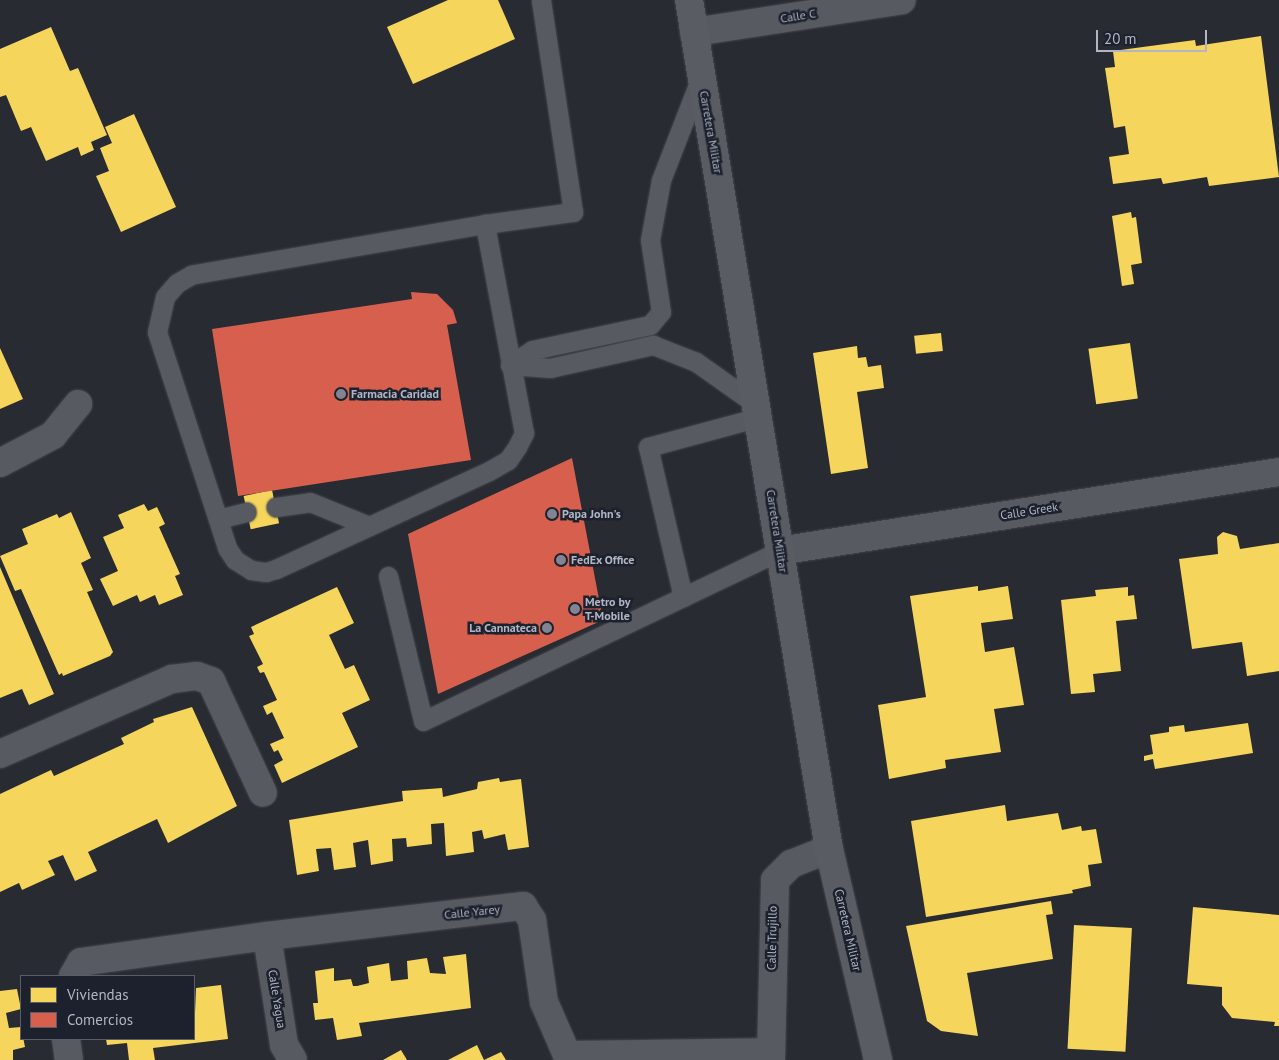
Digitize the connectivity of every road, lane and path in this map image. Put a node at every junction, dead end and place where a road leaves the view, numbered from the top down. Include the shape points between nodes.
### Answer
1 (540, 0) edge
2 (689, 0) edge
3 (902, 0) edge
4 (694, 32) junction
5 (702, 76) junction
6 (485, 224) junction
7 (510, 365) junction
8 (78, 404) dead end
9 (758, 411) junction
10 (0, 463) edge
11 (1279, 472) edge
12 (276, 507) dead end
13 (246, 512) dead end
14 (218, 519) junction
15 (369, 526) junction
16 (780, 551) junction
17 (388, 576) dead end
18 (683, 596) junction
19 (0, 754) edge
20 (263, 793) dead end
21 (829, 849) junction
22 (267, 936) junction
23 (74, 975) edge
24 (66, 1040) edge
25 (771, 1056) edge
26 (568, 1058) edge
27 (69, 1060) edge
28 (293, 1060) edge
29 (878, 1060) edge

1 - 6 lane via 573,212
2 - 4 main road, Carretera Militar
3 - 4 street, Calle C
4 - 5 main road, Carretera Militar
5 - 7 lane via 661,180 650,240 661,312 650,325 532,350
5 - 9 main road, Carretera Militar
6 - 7 lane
6 - 14 lane via 232,267 191,275 177,283 165,297 157,332
7 - 9 lane via 550,368 653,345 696,362
7 - 15 lane via 524,433 508,460
8 - 10 street via 54,436
9 - 16 main road, Carretera Militar
9 - 18 lane via 648,447
11 - 16 street, Calle Greek
12 - 15 lane via 310,502
13 - 14 lane
14 - 15 lane via 227,548 235,560 251,570 266,572
16 - 18 lane
16 - 21 main road, Carretera Militar
17 - 18 lane via 423,720
19 - 20 street via 172,679 197,676 211,681
21 - 25 street, Calle Trujillo via 791,864 775,880
21 - 29 main road, Carretera Militar
22 - 23 street, Calle Yarey via 81,962
22 - 26 street, Calle Yarey via 522,906 532,920 544,1002
22 - 28 street, Calle Yagua via 284,1045
24 - 27 street
25 - 26 street, Calle Yarey

